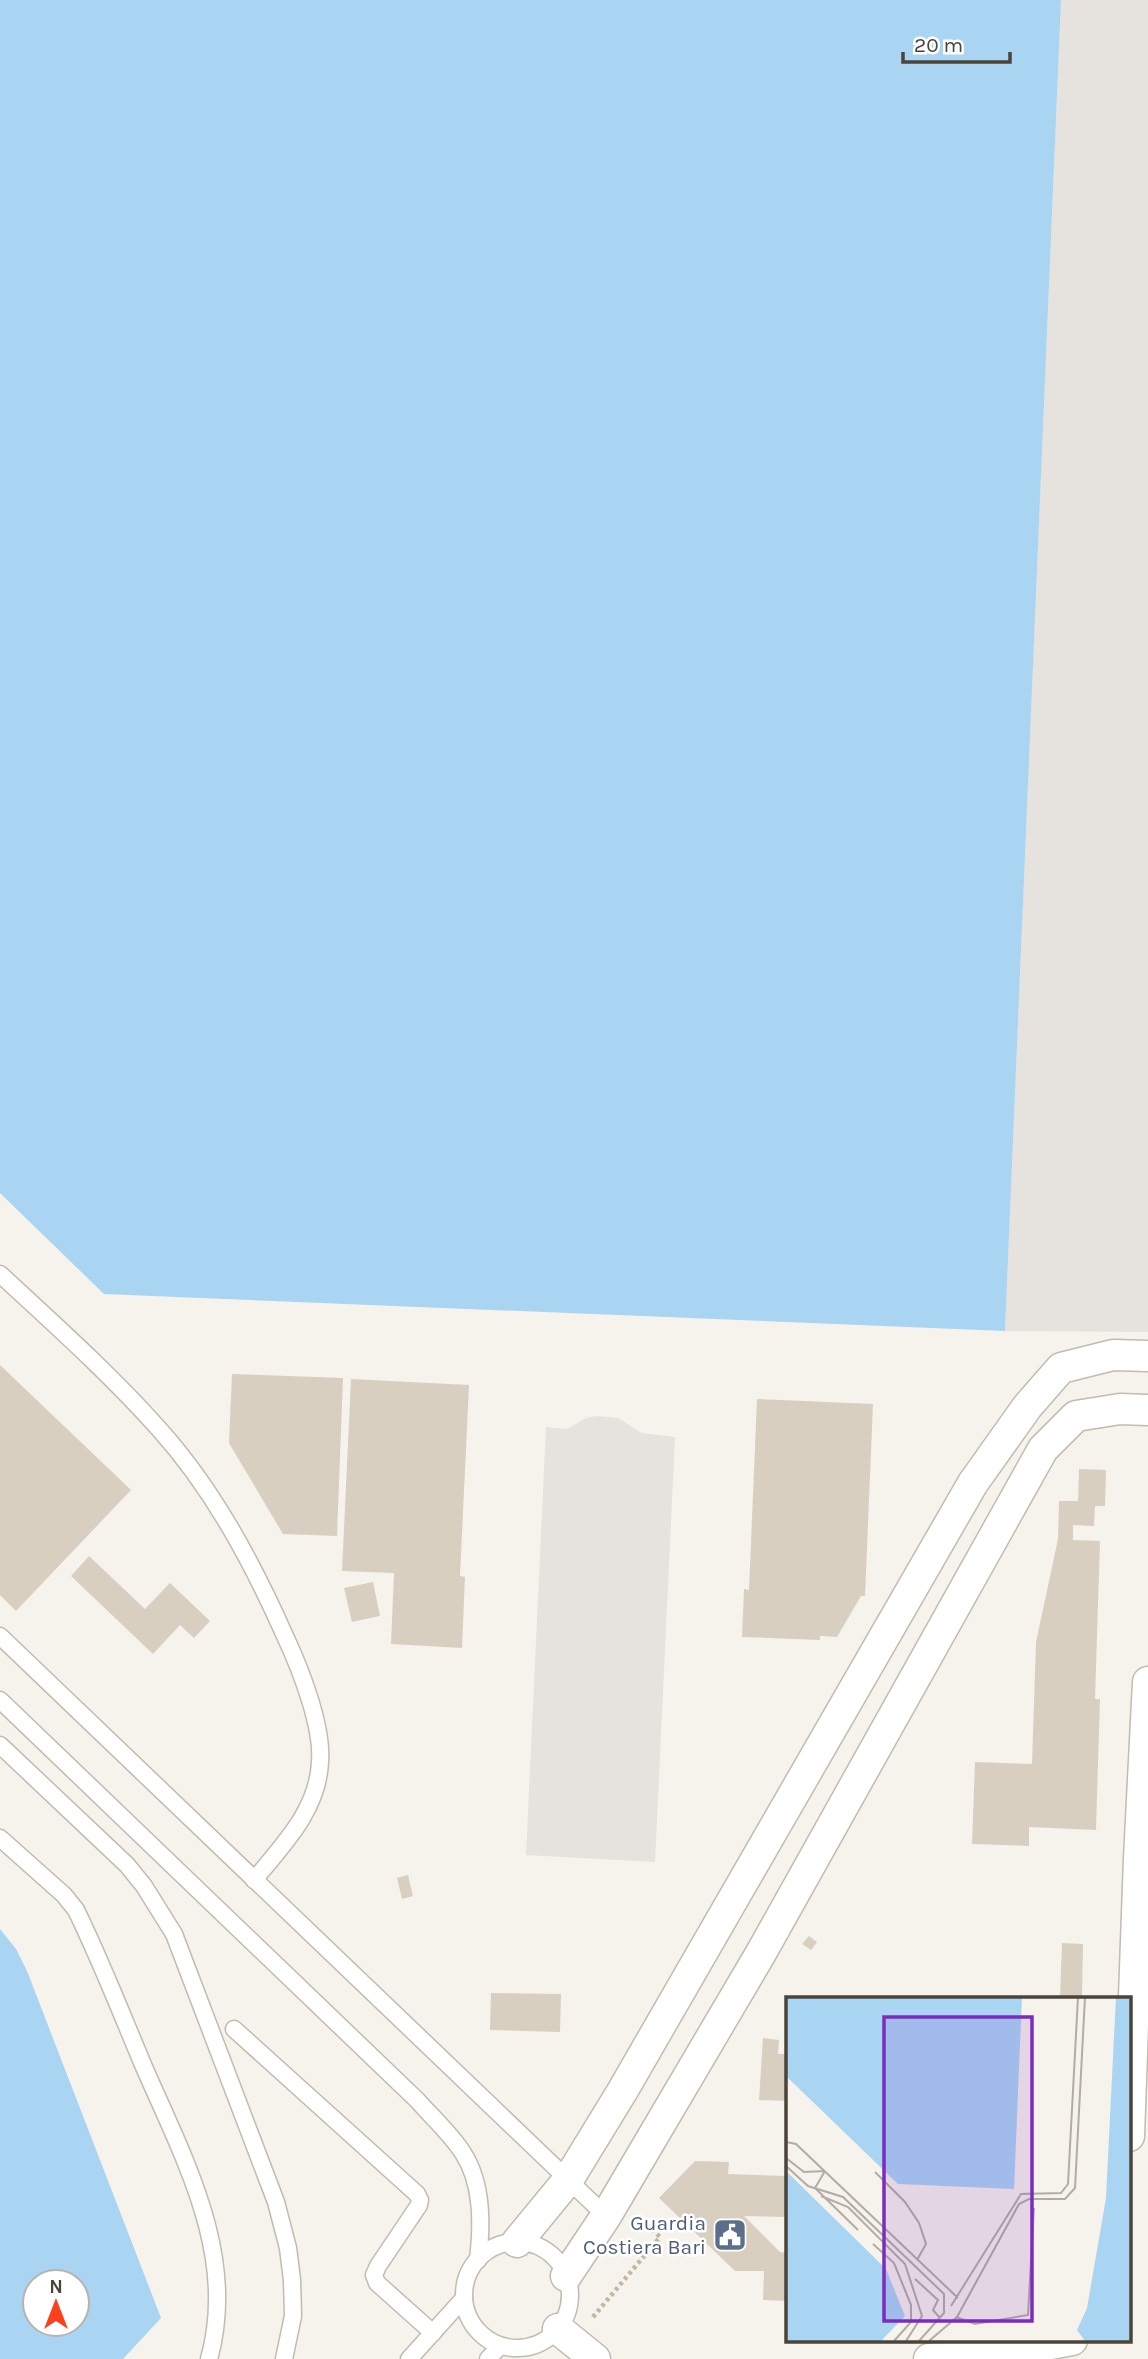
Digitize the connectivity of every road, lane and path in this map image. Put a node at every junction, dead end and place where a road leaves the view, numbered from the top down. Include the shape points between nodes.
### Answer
1 (0, 1273) edge
2 (1148, 1356) edge
3 (1148, 1410) edge
4 (0, 1636) edge
5 (1148, 1682) edge
6 (0, 1700) edge
7 (0, 1745) edge
8 (0, 1838) edge
9 (254, 1880) junction
10 (234, 2029) dead end
11 (1130, 2108) edge
12 (568, 2180) junction
13 (606, 2216) junction
14 (517, 2242) junction
15 (478, 2260) junction
16 (566, 2276) junction
17 (464, 2298) junction
18 (558, 2329) junction
19 (433, 2333) junction
20 (1061, 2342) edge
21 (500, 2346) junction
22 (209, 2359) edge
23 (284, 2359) edge
24 (409, 2359) edge
25 (488, 2359) edge
26 (595, 2359) edge
27 (929, 2359) edge

1 - 9 lane via 160,1430 207,1490 266,1592 295,1657 316,1723 321,1762 312,1798 297,1828
2 - 12 street via 1113,1355 1061,1368 973,1483
3 - 13 street via 1076,1416 1042,1448 761,1953
4 - 9 lane
5 - 11 street
6 - 15 lane via 417,2100 462,2151 476,2183
7 - 23 lane via 127,1865 174,1934 276,2202 288,2248 293,2316
8 - 22 lane via 76,1910 194,2182 217,2271 215,2338
9 - 12 lane
10 - 19 lane via 417,2194 419,2206 374,2275 377,2283
12 - 13 lane
12 - 14 street
13 - 16 street
14 - 15 lane via 496,2247
14 - 16 lane via 544,2249
15 - 17 lane via 467,2277
16 - 18 lane via 570,2304
17 - 19 lane
17 - 21 lane via 477,2330
18 - 21 lane via 536,2345
18 - 26 street
19 - 24 lane
20 - 27 street
21 - 25 lane

